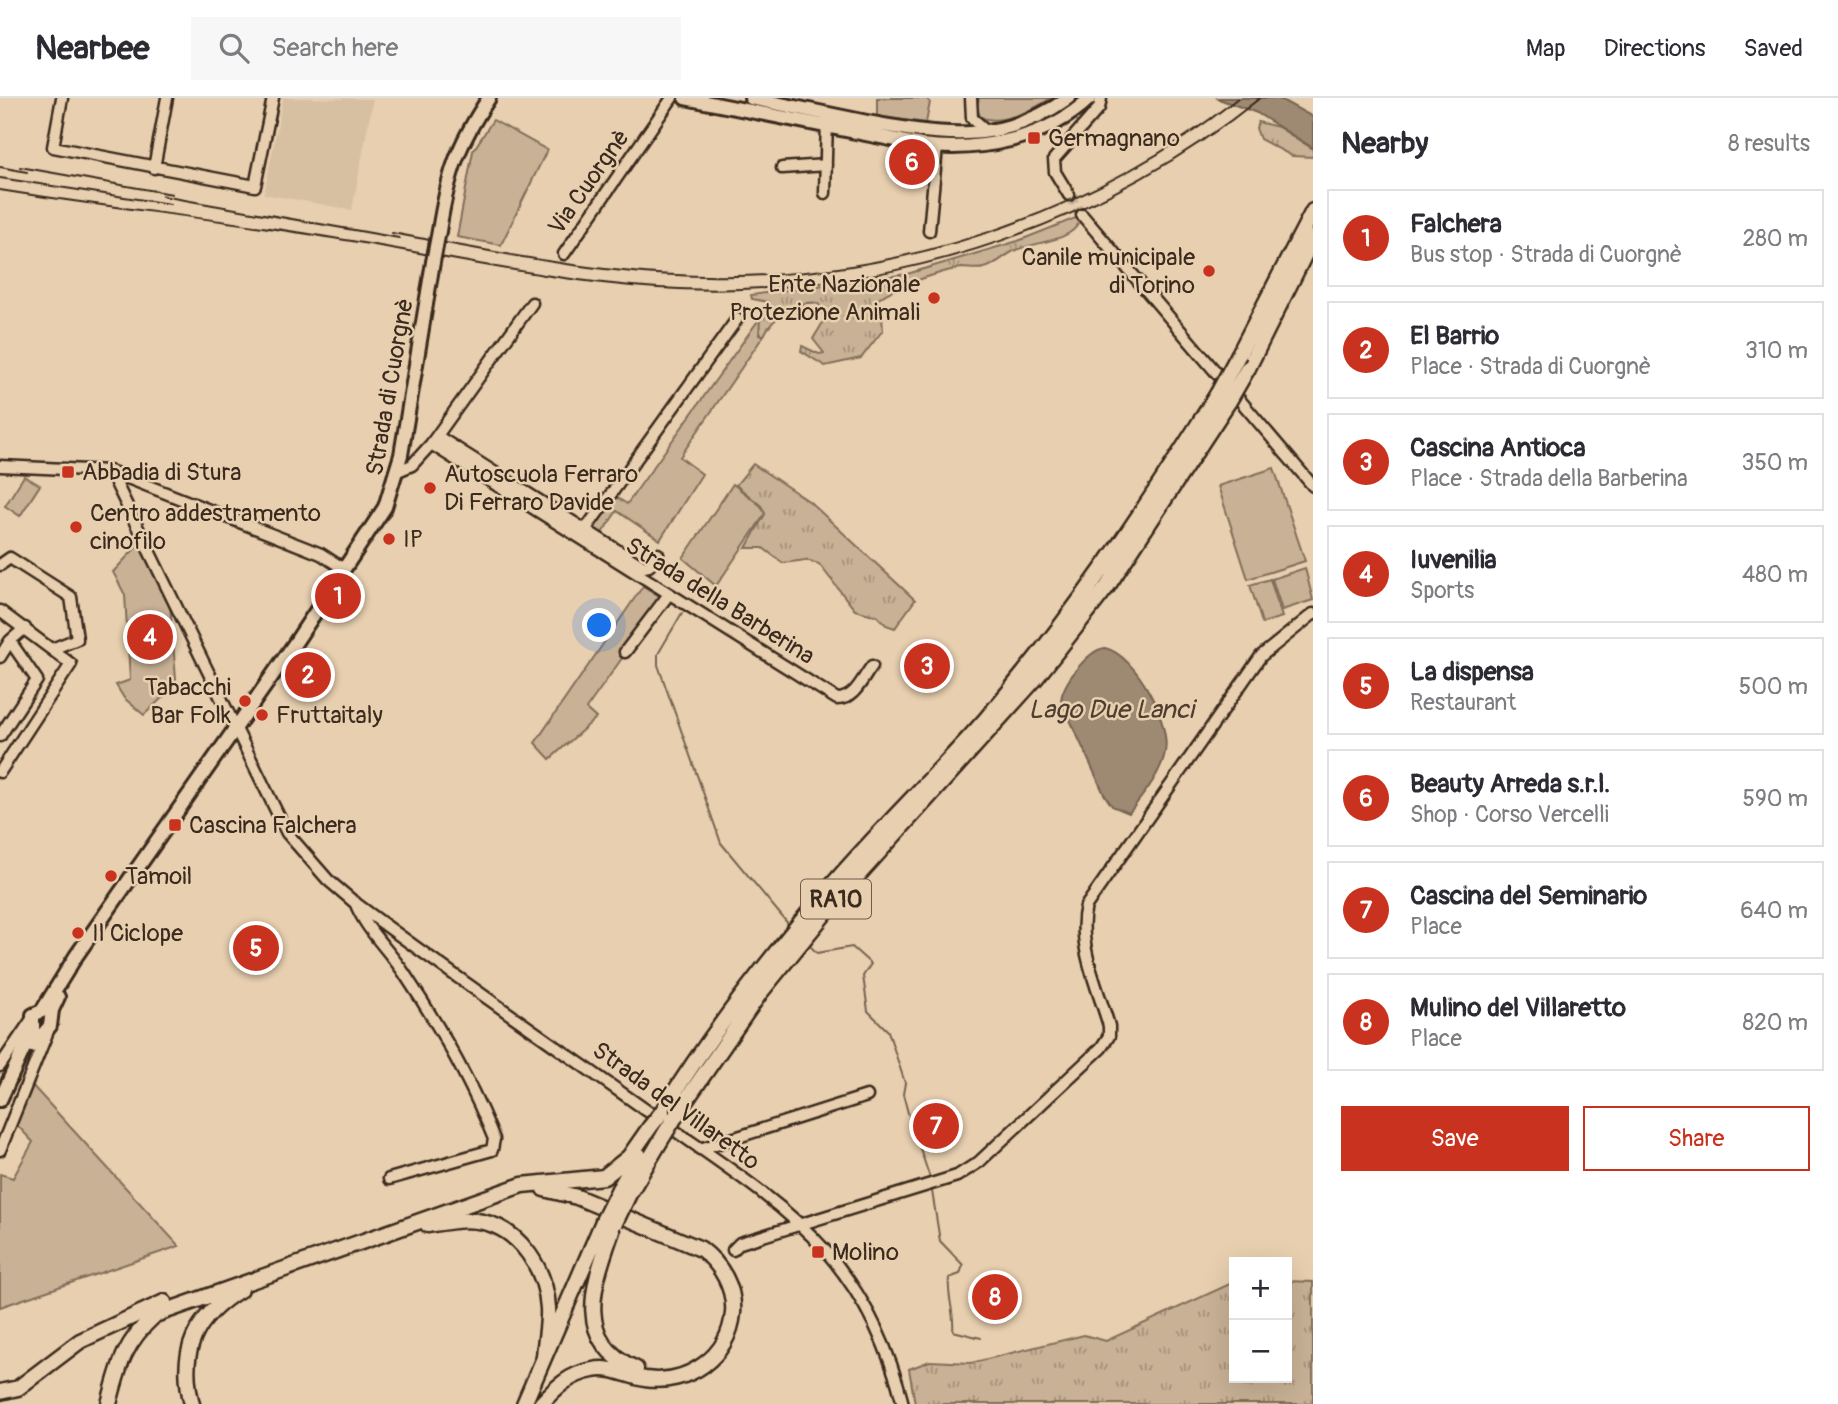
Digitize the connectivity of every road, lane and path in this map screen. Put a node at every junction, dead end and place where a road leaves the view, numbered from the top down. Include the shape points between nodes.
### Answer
1 (62, 98) edge
2 (167, 98) edge
3 (273, 98) edge
4 (672, 98) edge
5 (685, 98) edge
6 (751, 98) edge
7 (971, 98) edge
8 (1068, 98) edge
9 (1092, 98) edge
10 (1101, 98) edge
11 (490, 99) edge
12 (1095, 111) junction
13 (827, 120) junction
14 (988, 132) junction
15 (937, 147) junction
16 (826, 165) junction
17 (153, 168) junction
18 (782, 168) dead end
19 (825, 193) dead end
20 (1069, 195) tunnel mouth
21 (1313, 211) edge
22 (1082, 215) tunnel mouth
23 (929, 231) dead end
24 (1313, 238) edge
25 (1300, 250) junction
26 (564, 254) dead end
27 (532, 303) dead end
28 (737, 319) dead end
29 (1224, 397) junction
30 (433, 440) junction
31 (401, 455) junction
32 (421, 456) junction
33 (2, 465) edge
34 (110, 471) junction
35 (398, 471) junction
36 (1313, 486) edge
37 (585, 530) junction
38 (658, 554) dead end
39 (0, 565) edge
40 (347, 565) junction
41 (669, 594) junction
42 (0, 611) edge
43 (1313, 614) edge
44 (25, 628) junction
45 (10, 641) junction
46 (52, 649) junction
47 (625, 652) dead end
48 (0, 657) edge
49 (872, 666) dead end
50 (235, 728) junction
51 (0, 736) edge
52 (4, 761) edge
53 (0, 772) edge
54 (354, 902) junction
55 (42, 1022) junction
56 (0, 1066) edge
57 (867, 1096) dead end
58 (0, 1102) edge
59 (655, 1131) junction
60 (700, 1149) junction
61 (0, 1150) edge
62 (389, 1179) dead end
63 (483, 1199) junction
64 (610, 1225) junction
65 (801, 1226) junction
66 (406, 1228) junction
67 (733, 1250) dead end
68 (274, 1273) junction
69 (227, 1288) junction
70 (544, 1357) junction
71 (678, 1376) junction
72 (0, 1392) edge
73 (109, 1404) edge
74 (192, 1404) edge
75 (524, 1404) edge
76 (533, 1404) edge
77 (541, 1404) edge
78 (903, 1404) edge

1 - 17 street via 52,147
2 - 17 street
3 - 17 street via 255,186
4 - 26 street, Via Cuorgnè
5 - 13 main road
6 - 13 main road
7 - 14 street via 972,118
8 - 14 main road via 1038,117
9 - 12 street
9 - 15 main road via 1065,117 1021,137 977,146
10 - 12 street
11 - 31 main road, Strada di Cuorgnè, bridge via 466,133 452,165
12 - 20 street via 1054,159 1055,172
13 - 14 main road via 929,134
13 - 15 main road
13 - 16 street
15 - 23 street
16 - 18 street
16 - 19 street
21 - 25 highway, RA10
22 - 36 street
24 - 25 highway, RA10
25 - 29 highway, RA10, bridge via 1239,354
25 - 29 highway, RA10, bridge via 1248,368
27 - 30 street
28 - 37 street
29 - 59 highway, RA10, bridge via 1107,587 834,902
30 - 32 street
30 - 37 street, Strada della Barberina
30 - 41 street, Strada della Barberina
31 - 32 street
31 - 35 main road, Strada di Cuorgnè
32 - 35 street
33 - 34 street
34 - 40 street
34 - 50 street, Strada del Villaretto
35 - 40 main road, Strada di Cuorgnè via 385,507
37 - 38 street, Strada della Barberina via 644,567
39 - 46 street via 10,558 71,597 77,639
40 - 50 main road, Strada di Cuorgnè
41 - 47 street
41 - 49 street, Strada della Barberina via 837,699 853,694
42 - 44 street
43 - 65 street via 1261,656 1086,906 1083,917 1089,957 1109,1026 1101,1048 979,1162 957,1176
44 - 45 street
44 - 46 street
45 - 48 street
45 - 51 street via 37,680
46 - 52 street via 71,664
50 - 54 street, Strada del Villaretto via 287,834
50 - 55 main road, Strada di Cuorgnè via 90,939
52 - 53 street
54 - 60 street, Strada del Villaretto
54 - 62 street, Strada del Villaretto via 461,1063 494,1139 492,1150
55 - 56 street, Strada di Cuorgnè
55 - 58 main road, Strada di Cuorgnè
55 - 61 street, Strada di Cuorgnè
57 - 60 street
59 - 63 highway via 611,1175 522,1185
59 - 64 highway, RA10, bridge
60 - 65 street, Strada del Villaretto
63 - 66 highway
63 - 71 highway via 553,1190 707,1254 729,1286 732,1320 713,1358
64 - 70 highway, RA10
64 - 71 highway via 594,1286 593,1322 598,1337 622,1363 651,1374
64 - 76 highway, RA10
65 - 67 street via 740,1243
65 - 78 street, Strada del Villaretto via 859,1296 879,1332
66 - 68 highway
66 - 70 highway via 462,1220 484,1222 518,1241 545,1283 549,1310
68 - 69 highway
68 - 74 highway via 223,1300 196,1331 186,1368
69 - 72 highway via 138,1312 80,1341 18,1388
69 - 73 highway via 155,1315 123,1354
70 - 75 highway, RA10
71 - 77 highway via 645,1378 595,1369 570,1376

